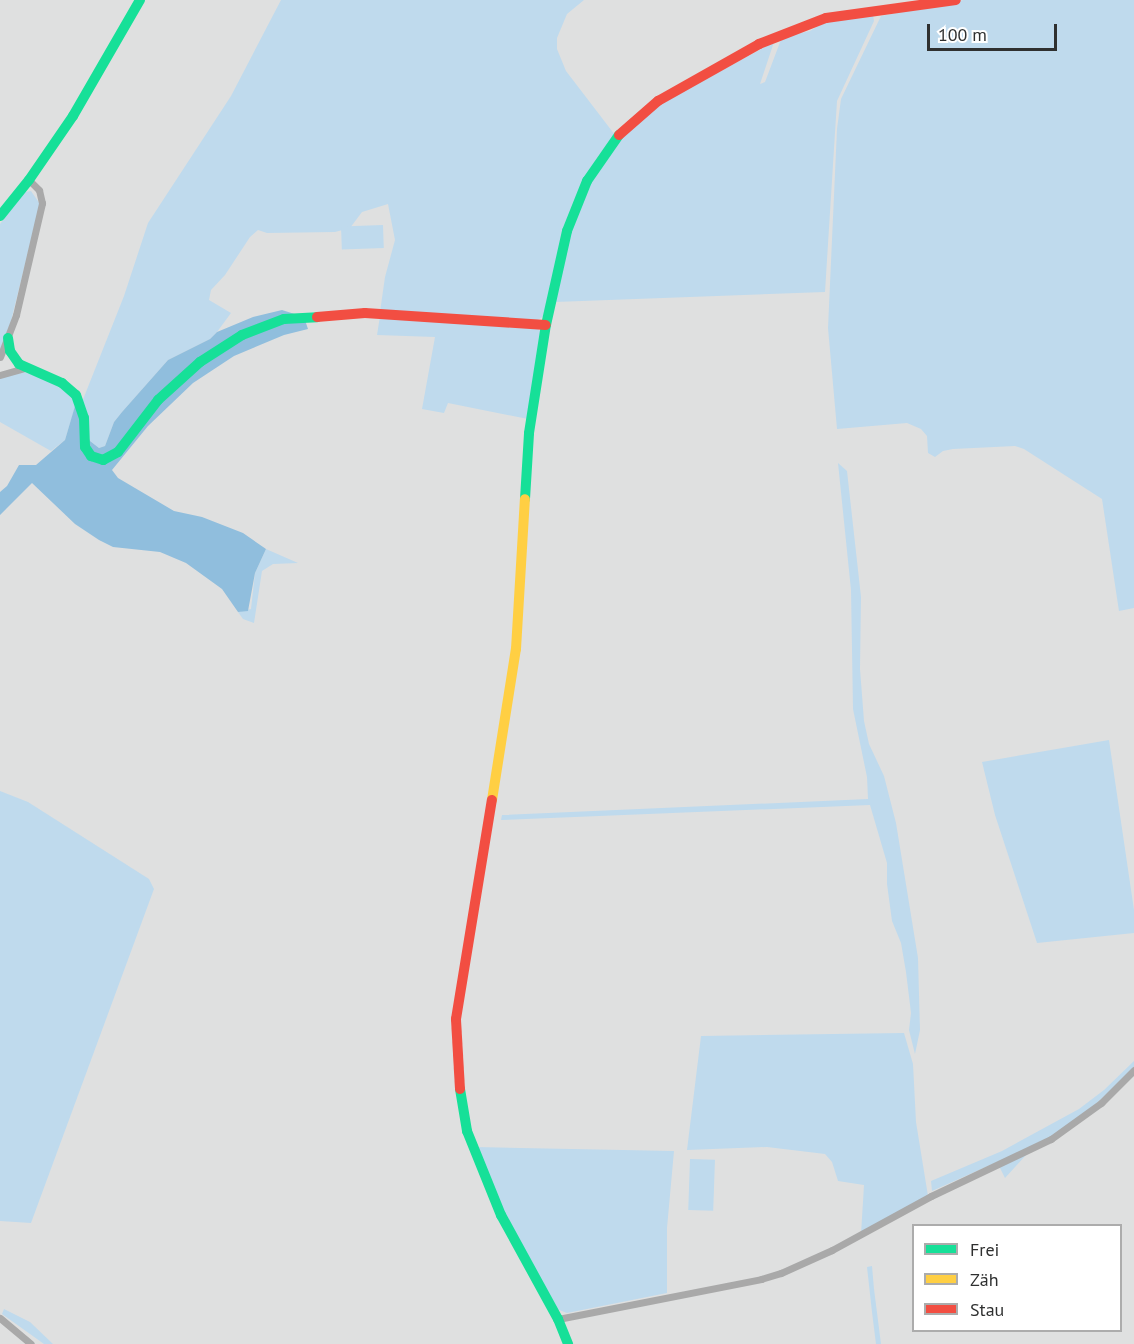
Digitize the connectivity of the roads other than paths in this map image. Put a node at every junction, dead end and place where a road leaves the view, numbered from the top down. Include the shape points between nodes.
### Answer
1 (140, 0) edge
2 (956, 0) edge
3 (29, 180) junction
4 (0, 216) edge
5 (546, 325) junction
6 (9, 338) junction
7 (0, 357) edge
8 (25, 368) junction
9 (0, 375) edge
10 (1134, 1070) edge
11 (0, 1318) edge
12 (558, 1319) junction
13 (31, 1344) edge
14 (568, 1344) edge

1 - 3 street via 73,116
2 - 5 street via 826,18 759,44 645,109 610,145 581,194 567,231
3 - 4 street
3 - 6 street via 39,190 42,203
5 - 8 street via 365,313 284,319 242,335 200,362 158,400 118,452 103,460 91,456 85,447 84,418 76,395 62,383
5 - 12 street via 529,433 516,649 456,1019 460,1094 467,1131 501,1215
6 - 7 street
6 - 8 street via 13,357
8 - 9 street
10 - 12 street via 1101,1103 1052,1139 781,1273
11 - 13 street
12 - 14 street

